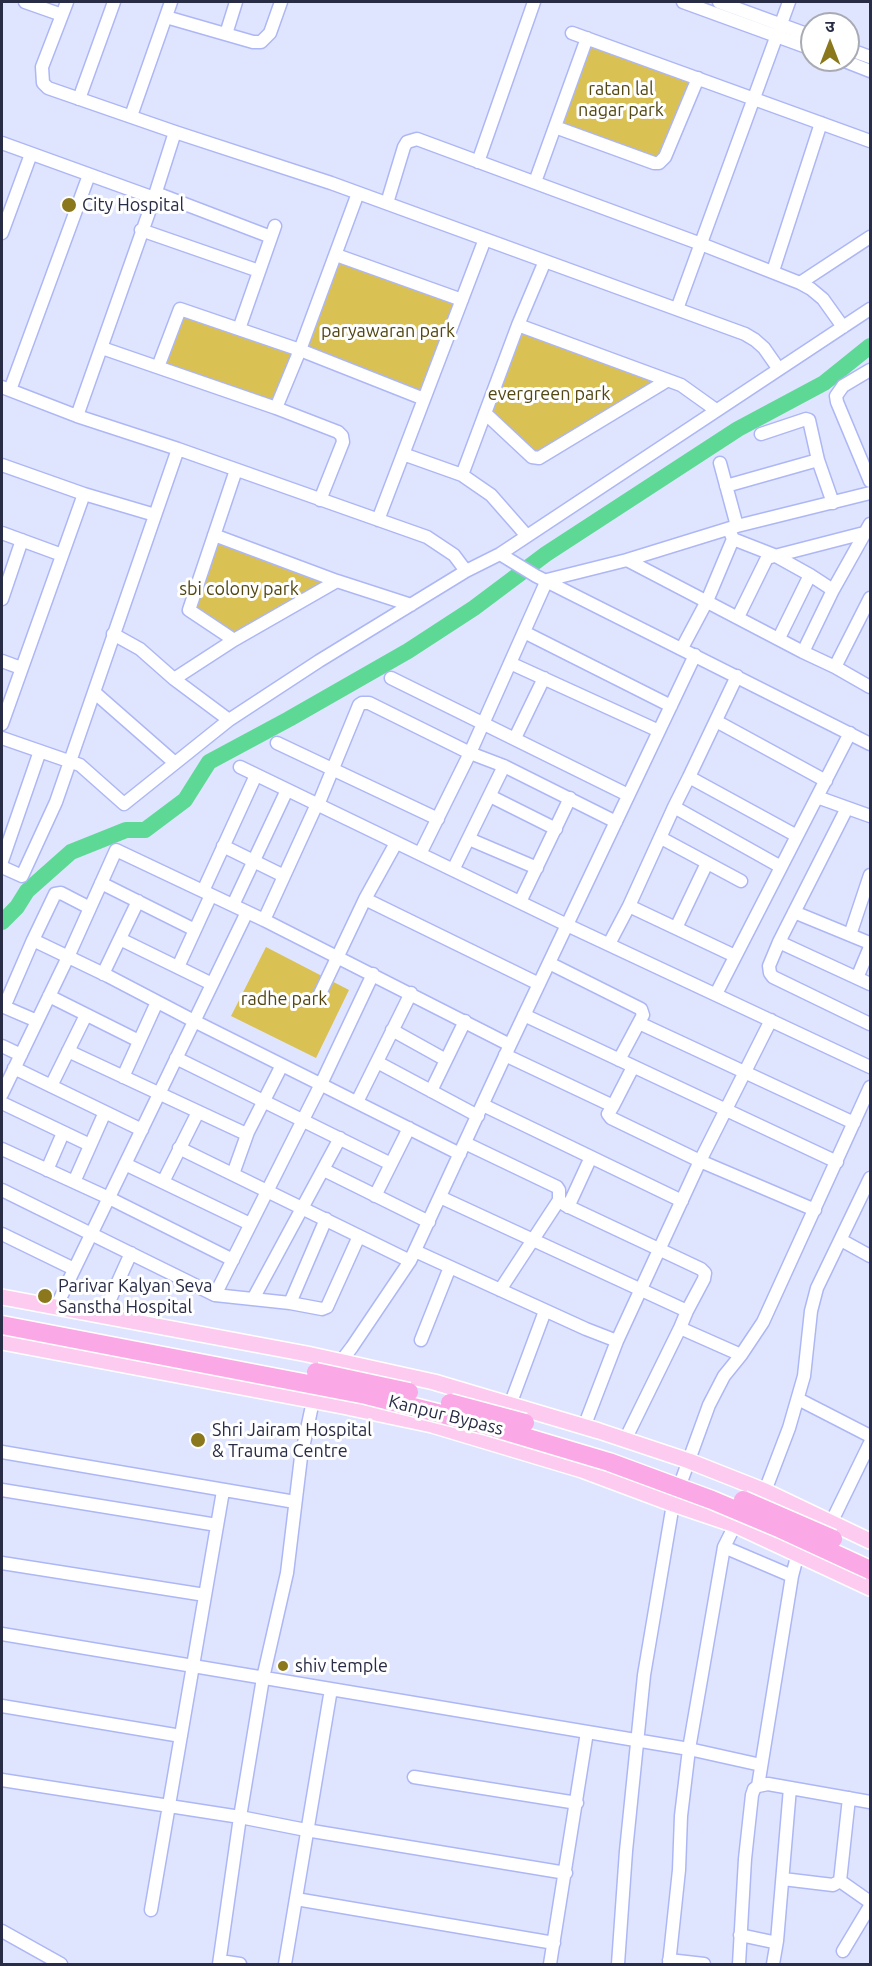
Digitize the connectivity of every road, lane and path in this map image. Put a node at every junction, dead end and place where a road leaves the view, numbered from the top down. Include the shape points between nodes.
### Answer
1 (25, 2) edge
2 (67, 2) edge
3 (99, 2) edge
4 (171, 2) edge
5 (236, 2) edge
6 (281, 2) edge
7 (534, 2) edge
8 (683, 2) edge
9 (719, 2) edge
10 (789, 2) edge
11 (113, 4) edge
12 (62, 15) junction
13 (166, 16) junction
14 (778, 30) junction
15 (572, 33) dead end
16 (226, 34) junction
17 (800, 34) edge
18 (587, 38) junction
19 (800, 42) edge
20 (698, 78) junction
21 (755, 98) junction
22 (80, 99) junction
23 (131, 116) junction
24 (821, 123) junction
25 (555, 127) junction
26 (175, 132) junction
27 (870, 141) edge
28 (2, 143) edge
29 (31, 154) junction
30 (478, 162) junction
31 (89, 175) junction
32 (535, 182) junction
33 (358, 193) junction
34 (155, 196) junction
35 (387, 203) junction
36 (4, 215) edge
37 (141, 230) junction
38 (2, 233) edge
39 (870, 237) edge
40 (485, 239) junction
41 (701, 244) junction
42 (335, 256) junction
43 (545, 261) junction
44 (260, 271) junction
45 (773, 271) junction
46 (800, 282) junction
47 (462, 300) junction
48 (677, 309) junction
49 (870, 309) edge
50 (518, 325) junction
51 (843, 327) junction
52 (239, 329) junction
53 (102, 348) junction
54 (300, 350) junction
55 (158, 367) junction
56 (778, 369) junction
57 (870, 370) edge
58 (668, 380) junction
59 (6, 388) edge
60 (424, 399) junction
61 (276, 408) junction
62 (716, 410) junction
63 (485, 413) junction
64 (77, 416) junction
65 (761, 434) dead end
66 (178, 449) junction
67 (403, 454) junction
68 (818, 460) junction
69 (720, 463) dead end
70 (2, 465) edge
71 (236, 470) junction
72 (462, 475) junction
73 (870, 482) edge
74 (726, 486) junction
75 (870, 493) edge
76 (84, 494) junction
77 (320, 500) junction
78 (833, 503) junction
79 (155, 515) junction
80 (378, 520) junction
81 (867, 528) edge
82 (733, 531) junction
83 (2, 532) edge
84 (214, 535) junction
85 (527, 536) junction
86 (22, 540) junction
87 (500, 554) junction
88 (62, 555) junction
89 (774, 555) junction
90 (627, 560) junction
91 (466, 571) junction
92 (810, 575) junction
93 (541, 578) junction
94 (337, 581) junction
95 (833, 590) junction
96 (870, 598) edge
97 (2, 599) edge
98 (707, 601) junction
99 (411, 605) junction
100 (738, 617) junction
101 (524, 632) junction
102 (113, 634) junction
103 (779, 639) junction
104 (234, 640) junction
105 (682, 648) junction
106 (803, 652) junction
107 (695, 655) junction
108 (2, 661) edge
109 (510, 663) junction
110 (835, 667) junction
111 (21, 668) junction
112 (737, 676) junction
113 (391, 678) dead end
114 (544, 678) junction
115 (174, 679) junction
116 (870, 687) edge
117 (94, 692) junction
118 (671, 706) junction
119 (229, 720) junction
120 (716, 721) junction
121 (484, 723) junction
122 (2, 724) edge
123 (659, 731) junction
124 (850, 733) junction
125 (515, 738) junction
126 (2, 740) edge
127 (277, 743) dead end
128 (870, 744) edge
129 (40, 751) junction
130 (470, 753) junction
131 (71, 762) junction
132 (175, 763) junction
133 (504, 766) junction
134 (240, 767) dead end
135 (333, 769) junction
136 (256, 775) junction
137 (689, 777) junction
138 (826, 781) junction
139 (286, 790) junction
140 (628, 795) junction
141 (490, 796) junction
142 (817, 797) junction
143 (570, 798) junction
144 (318, 805) junction
145 (675, 807) junction
146 (847, 807) junction
147 (870, 816) edge
148 (438, 819) junction
149 (616, 822) junction
150 (556, 829) junction
151 (797, 836) junction
152 (661, 838) junction
153 (469, 839) junction
154 (396, 843) junction
155 (223, 846) junction
156 (420, 854) junction
157 (2, 861) edge
158 (253, 862) junction
159 (707, 863) junction
160 (2, 867) edge
161 (781, 867) junction
162 (537, 868) junction
163 (453, 870) junction
164 (870, 875) edge
165 (284, 876) junction
166 (741, 881) dead end
167 (102, 883) junction
168 (207, 893) junction
169 (365, 899) junction
170 (138, 901) junction
171 (520, 902) junction
172 (233, 905) junction
173 (629, 906) junction
174 (90, 908) junction
175 (247, 912) junction
176 (795, 912) junction
177 (264, 920) junction
178 (567, 925) junction
179 (676, 928) junction
180 (195, 930) junction
181 (850, 935) junction
182 (120, 939) junction
183 (33, 940) junction
184 (779, 942) junction
185 (609, 944) junction
186 (338, 956) junction
187 (735, 956) junction
188 (68, 957) junction
189 (549, 963) junction
190 (177, 967) junction
191 (103, 974) junction
192 (373, 974) junction
193 (857, 978) junction
194 (212, 984) junction
195 (539, 984) junction
196 (870, 984) edge
197 (411, 993) junction
198 (716, 994) junction
199 (49, 996) junction
200 (318, 998) dead end
201 (157, 1002) junction
202 (3, 1006) edge
203 (86, 1015) junction
204 (524, 1016) junction
205 (771, 1020) junction
206 (37, 1021) junction
207 (194, 1021) junction
208 (465, 1021) junction
209 (639, 1023) junction
210 (870, 1024) edge
211 (392, 1030) junction
212 (139, 1041) junction
213 (2, 1046) edge
214 (508, 1050) junction
215 (68, 1051) junction
216 (21, 1055) junction
217 (176, 1059) junction
218 (446, 1060) junction
219 (619, 1060) junction
220 (377, 1062) junction
221 (282, 1065) junction
222 (633, 1067) junction
223 (870, 1067) edge
224 (14, 1068) junction
225 (745, 1073) junction
226 (123, 1077) junction
227 (321, 1084) junction
228 (51, 1086) junction
229 (870, 1087) edge
230 (2, 1091) edge
231 (431, 1091) junction
232 (159, 1094) junction
233 (264, 1101) junction
234 (357, 1102) junction
235 (2, 1103) edge
236 (613, 1106) junction
237 (480, 1110) junction
238 (727, 1111) junction
239 (105, 1112) junction
240 (198, 1112) junction
241 (303, 1119) junction
242 (855, 1123) junction
243 (409, 1128) junction
244 (142, 1130) junction
245 (63, 1132) junction
246 (248, 1132) junction
247 (340, 1138) junction
248 (90, 1145) junction
249 (179, 1148) junction
250 (463, 1148) junction
251 (2, 1149) edge
252 (591, 1157) junction
253 (700, 1161) junction
254 (837, 1162) junction
255 (125, 1164) junction
256 (391, 1164) junction
257 (47, 1170) junction
258 (324, 1170) junction
259 (233, 1174) junction
260 (870, 1178) edge
261 (74, 1182) junction
262 (163, 1182) junction
263 (2, 1190) edge
264 (267, 1191) junction
265 (375, 1196) junction
266 (440, 1197) junction
267 (109, 1198) junction
268 (682, 1201) junction
269 (564, 1204) junction
270 (301, 1208) junction
271 (815, 1210) junction
272 (326, 1219) junction
273 (429, 1222) junction
274 (250, 1224) junction
275 (92, 1233) junction
276 (2, 1234) edge
277 (359, 1236) junction
278 (532, 1240) junction
279 (841, 1240) junction
280 (659, 1251) junction
281 (131, 1252) junction
282 (413, 1256) junction
283 (870, 1256) edge
284 (233, 1260) junction
285 (450, 1267) junction
286 (74, 1269) junction
287 (500, 1290) junction
288 (641, 1291) junction
289 (215, 1295) junction
290 (2, 1297) edge
291 (253, 1299) junction
292 (290, 1303) junction
293 (108, 1304) dead end
294 (56, 1307) junction
295 (545, 1311) junction
296 (687, 1311) junction
297 (2, 1313) edge
298 (2, 1325) edge
299 (680, 1328) junction
300 (421, 1340) dead end
301 (617, 1341) junction
302 (2, 1342) edge
303 (741, 1355) junction
304 (339, 1362) junction
305 (798, 1399) junction
306 (313, 1401) junction
307 (510, 1405) junction
308 (584, 1427) junction
309 (870, 1436) edge
310 (625, 1440) junction
311 (870, 1443) edge
312 (2, 1452) edge
313 (689, 1461) junction
314 (2, 1490) edge
315 (223, 1491) junction
316 (765, 1491) junction
317 (295, 1502) junction
318 (673, 1504) junction
319 (831, 1522) junction
320 (217, 1525) junction
321 (735, 1525) junction
322 (870, 1541) edge
323 (724, 1547) junction
324 (798, 1553) junction
325 (870, 1557) edge
326 (2, 1563) edge
327 (870, 1570) edge
328 (792, 1576) junction
329 (870, 1588) edge
330 (204, 1595) junction
331 (2, 1634) edge
332 (192, 1666) junction
333 (263, 1678) junction
334 (331, 1689) junction
335 (2, 1706) edge
336 (587, 1732) junction
337 (181, 1736) junction
338 (637, 1741) junction
339 (689, 1749) junction
340 (761, 1765) junction
341 (414, 1777) dead end
342 (2, 1780) edge
343 (758, 1786) junction
344 (790, 1788) junction
345 (849, 1798) junction
346 (870, 1802) edge
347 (577, 1803) junction
348 (168, 1807) junction
349 (240, 1817) junction
350 (306, 1830) junction
351 (566, 1873) junction
352 (783, 1878) junction
353 (840, 1881) junction
354 (296, 1899) junction
355 (870, 1904) edge
356 (152, 1910) dead end
357 (2, 1931) edge
358 (740, 1935) junction
359 (777, 1941) junction
360 (554, 1943) junction
361 (843, 1951) dead end
362 (669, 1962) edge
363 (220, 1963) edge
364 (61, 1965) edge
365 (240, 1965) edge
366 (285, 1965) edge
367 (550, 1965) edge
368 (618, 1965) edge
369 (704, 1965) edge
370 (739, 1965) edge
371 (773, 1965) edge

1 - 12 street
2 - 12 street
3 - 11 street
4 - 13 street
5 - 16 street
6 - 16 street via 266,39 261,42
7 - 30 street
8 - 14 street
9 - 14 street
10 - 14 street
11 - 22 street
12 - 22 street via 42,67 43,82
13 - 16 street
13 - 23 street
14 - 17 street
14 - 19 street
14 - 21 street
15 - 18 street
18 - 20 street
18 - 25 street
20 - 21 street
20 - 25 street via 659,163
21 - 24 street
21 - 41 street
22 - 23 street
23 - 26 street
24 - 27 street
24 - 45 street
25 - 32 street
26 - 33 street
26 - 34 street
28 - 29 street
29 - 31 street
29 - 36 street
30 - 32 street
30 - 35 street via 411,139 404,147
31 - 34 street
31 - 59 street
32 - 41 street
33 - 35 street
33 - 42 street
34 - 37 street
34 - 44 street via 273,231
35 - 40 street
36 - 38 street
37 - 44 street
37 - 53 street
39 - 46 street
40 - 43 street
40 - 47 street
41 - 45 street
41 - 48 street
42 - 47 street
42 - 54 street
43 - 48 street
43 - 50 street
44 - 52 street
45 - 46 street
46 - 51 street via 823,299
47 - 60 street
48 - 56 street via 745,334 764,348
49 - 51 street
50 - 58 street
50 - 63 street
51 - 56 street
52 - 54 street
52 - 55 street via 180,309
53 - 55 street
53 - 64 street
54 - 60 street
54 - 61 street
55 - 61 street
56 - 62 street
57 - 73 street via 843,386 836,396
58 - 62 street
58 - 63 street via 539,459 532,457
59 - 64 street
60 - 67 street
61 - 77 street via 342,436
62 - 85 street
63 - 72 street
64 - 66 street
65 - 68 street via 808,419
66 - 71 street
66 - 79 street
67 - 72 street
67 - 80 street
68 - 74 street
68 - 78 street
69 - 74 street
70 - 76 street
71 - 77 street
71 - 84 street
72 - 85 street via 491,495
74 - 82 street
75 - 78 street
76 - 79 street
76 - 88 street
77 - 80 street
78 - 82 street
79 - 102 street
80 - 91 street via 427,537 454,555
81 - 89 street
81 - 95 street
82 - 89 street
82 - 90 street
82 - 98 street
83 - 86 street
84 - 94 street
84 - 104 street via 189,610
85 - 87 street
86 - 88 street
86 - 97 street
87 - 91 street
87 - 93 street
88 - 111 street
89 - 92 street
89 - 100 street via 767,558
90 - 93 street
90 - 98 street
91 - 99 street
92 - 95 street
92 - 103 street
93 - 101 street
93 - 105 street
94 - 99 street
94 - 104 street
95 - 106 street
96 - 110 street
98 - 100 street
98 - 105 street
99 - 119 street
100 - 103 street
101 - 109 street
101 - 118 street
102 - 115 street via 140,649
102 - 117 street
103 - 106 street
104 - 115 street
105 - 107 street
106 - 110 street
107 - 112 street
107 - 118 street
108 - 111 street
109 - 114 street
109 - 121 street
110 - 116 street
111 - 122 street
112 - 120 street
112 - 124 street
113 - 121 street
114 - 123 street
114 - 125 street
115 - 119 street
117 - 131 street
117 - 132 street
118 - 123 street
119 - 132 street
120 - 137 street
120 - 138 street
121 - 125 street
121 - 130 street
123 - 140 street
124 - 128 street
124 - 138 street
125 - 140 street
126 - 129 street
127 - 135 street
129 - 131 street
129 - 157 street
130 - 133 street
130 - 135 street via 364,702 359,705
130 - 148 street
131 - 132 street via 80,765 124,804
131 - 160 street via 22,876
133 - 141 street
133 - 143 street
134 - 136 street
135 - 144 street
135 - 148 street
136 - 139 street
136 - 155 street
137 - 145 street
137 - 151 street
138 - 142 street
139 - 144 street
139 - 158 street
140 - 149 street
141 - 150 street
141 - 153 street
142 - 146 street
142 - 151 street
143 - 149 street
143 - 150 street
144 - 154 street
144 - 165 street
145 - 152 street
145 - 161 street
146 - 147 street
146 - 176 street
148 - 156 street
149 - 178 street
150 - 162 street
151 - 161 street
152 - 159 street
152 - 173 street
153 - 162 street
153 - 163 street
154 - 156 street
154 - 169 street
155 - 158 street
155 - 168 street
156 - 163 street
158 - 165 street
158 - 172 street
159 - 166 street
159 - 179 street
161 - 187 street
162 - 171 street
163 - 171 street
164 - 181 street
165 - 177 street
167 - 168 street via 116,850
167 - 170 street
167 - 174 street
168 - 172 street
168 - 180 street
169 - 186 street
169 - 195 street
170 - 180 street
170 - 182 street
171 - 178 street
172 - 175 street
173 - 179 street
173 - 185 street
174 - 183 street via 61,893 55,894
174 - 188 street
175 - 177 street
175 - 194 street
176 - 181 street
176 - 184 street
177 - 186 street
178 - 185 street
178 - 189 street
179 - 187 street
180 - 190 street
181 - 193 street via 870,947
182 - 190 street
182 - 191 street
183 - 188 street
183 - 202 street
184 - 193 street
184 - 210 street via 769,966 773,977
185 - 198 street
186 - 192 street
186 - 200 street
187 - 198 street
188 - 191 street
188 - 199 street
189 - 195 street
189 - 209 street via 641,1009
190 - 194 street
191 - 201 street
192 - 197 street
192 - 227 street
193 - 196 street
194 - 207 street
195 - 204 street
197 - 208 street
197 - 211 street
198 - 205 street
199 - 203 street
199 - 206 street
201 - 207 street
201 - 212 street
202 - 206 street
203 - 212 street
203 - 215 street
204 - 214 street
204 - 219 street
205 - 223 street
205 - 225 street
206 - 216 street
207 - 217 street
207 - 221 street
208 - 214 street
208 - 218 street
209 - 219 street
209 - 225 street
211 - 218 street
211 - 220 street
212 - 226 street
213 - 216 street
214 - 236 street
214 - 237 street
215 - 226 street
215 - 228 street
216 - 224 street
217 - 232 street
217 - 233 street
218 - 231 street
219 - 222 street
220 - 231 street
220 - 234 street
221 - 227 street
221 - 233 street
222 - 236 street
222 - 238 street
224 - 228 street
224 - 230 street
225 - 238 street
225 - 242 street
226 - 232 street
227 - 234 street
227 - 241 street
228 - 239 street
229 - 242 street
231 - 237 street
232 - 240 street
232 - 244 street
233 - 241 street
233 - 246 street
234 - 243 street
235 - 245 street
236 - 253 street via 608,1114 611,1118
237 - 250 street
237 - 252 street
238 - 253 street
238 - 254 street
239 - 244 street
239 - 248 street
240 - 246 street
240 - 249 street
241 - 247 street
241 - 264 street
242 - 254 street
243 - 250 street
243 - 256 street
244 - 255 street
245 - 248 street
245 - 257 street
246 - 259 street
247 - 256 street
247 - 258 street
248 - 261 street
249 - 259 street
249 - 262 street
250 - 266 street
250 - 269 street via 557,1187
251 - 257 street
252 - 268 street
252 - 269 street
253 - 268 street
253 - 271 street
254 - 271 street
255 - 262 street
255 - 267 street
256 - 265 street
257 - 261 street
258 - 265 street
258 - 270 street
259 - 264 street
260 - 279 street
261 - 267 street
262 - 274 street
263 - 275 street
264 - 270 street
264 - 274 street
265 - 273 street
266 - 273 street
266 - 278 street
267 - 275 street
267 - 284 street
268 - 280 street
269 - 278 street
269 - 280 street
270 - 272 street
270 - 291 street
271 - 303 street via 763,1322
272 - 277 street
272 - 292 street
273 - 282 street
274 - 284 street
275 - 281 street
275 - 286 street
276 - 286 street
277 - 282 street
277 - 292 street via 327,1306 322,1309
278 - 287 street
278 - 288 street
279 - 283 street
279 - 305 street via 817,1288
280 - 288 street
280 - 296 street via 705,1273
281 - 289 street
281 - 293 street
282 - 285 street
282 - 304 street
284 - 289 street
285 - 287 street
285 - 300 street
286 - 294 street
287 - 295 street
288 - 296 street
288 - 301 street
289 - 291 street
290 - 294 main road
291 - 292 street
294 - 304 main road
295 - 301 street
295 - 307 street
296 - 299 street
297 - 325 highway, Kanpur Bypass, bridge via 372,1383 491,1413 614,1451 718,1489
298 - 327 highway, Kanpur Bypass, bridge via 366,1395 496,1428 609,1462 712,1500
299 - 303 street
299 - 310 street
301 - 308 street
302 - 306 main road
303 - 313 street via 709,1405
304 - 306 street
304 - 307 main road via 434,1382
305 - 309 street
305 - 316 street
306 - 317 street
306 - 318 main road via 432,1425 582,1470
307 - 308 main road
308 - 310 main road
310 - 313 main road
311 - 319 street
312 - 315 street
313 - 316 main road
313 - 318 street
314 - 320 street
315 - 317 street
315 - 320 street
316 - 319 main road
317 - 333 street via 288,1573
318 - 321 main road
318 - 338 street
319 - 322 main road
320 - 330 street
321 - 323 street
321 - 324 main road
323 - 328 street
323 - 339 street
324 - 328 street
324 - 329 main road
326 - 330 street
328 - 340 street
330 - 332 street
331 - 332 street
332 - 333 street
332 - 337 street
333 - 334 street
333 - 349 street
334 - 336 street
334 - 350 street
335 - 337 street
336 - 338 street
336 - 347 street
337 - 348 street
338 - 339 street
338 - 368 street
339 - 340 street
339 - 362 street
340 - 343 street
341 - 347 street
342 - 348 street
343 - 344 street
343 - 358 street via 752,1795
344 - 345 street
344 - 352 street
345 - 346 street
345 - 353 street
347 - 351 street
348 - 349 street
348 - 356 street
349 - 350 street
349 - 363 street
350 - 351 street
350 - 354 street
351 - 360 street
352 - 353 street via 833,1885
352 - 359 street
353 - 355 street
354 - 360 street
354 - 366 street
355 - 361 street
357 - 364 street
358 - 359 street
358 - 370 street
359 - 371 street
360 - 367 street
362 - 369 street
363 - 365 street

